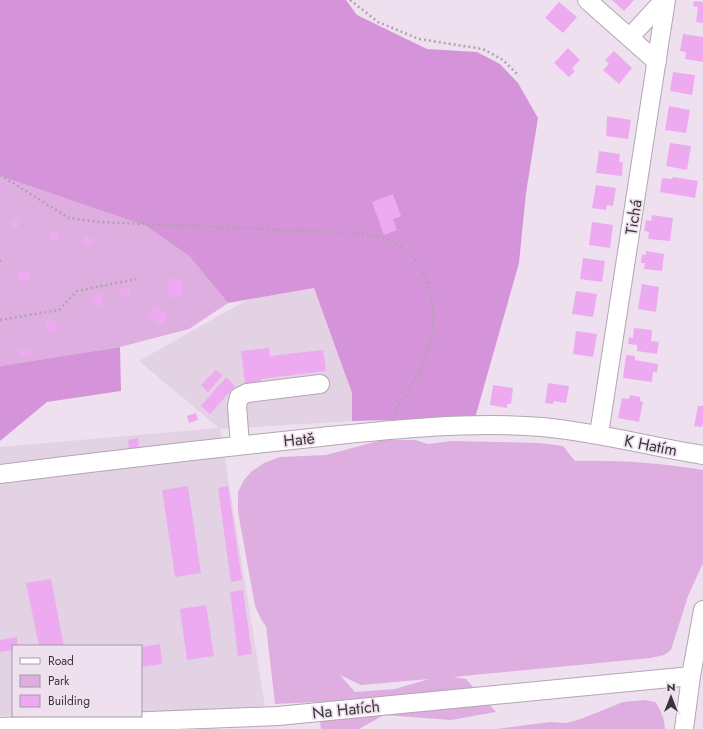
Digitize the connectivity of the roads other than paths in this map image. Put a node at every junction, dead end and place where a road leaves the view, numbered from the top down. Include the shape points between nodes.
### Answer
1 (588, 0) edge
2 (665, 0) edge
3 (630, 37) junction
4 (657, 62) junction
5 (320, 384) dead end
6 (599, 434) junction
7 (232, 446) junction
8 (703, 455) edge
9 (0, 474) edge
10 (703, 610) edge
11 (691, 676) junction
12 (0, 727) edge
13 (684, 729) edge

1 - 3 street
2 - 3 street
2 - 4 street, Tichá
3 - 4 street
4 - 6 street, Tichá
5 - 7 street via 247,393 239,397
6 - 7 street, Hatě via 541,427 394,429
6 - 8 street, K Hatím
7 - 9 street, Hatě
10 - 11 street
11 - 12 street, Na Hatích via 278,716
11 - 13 street

